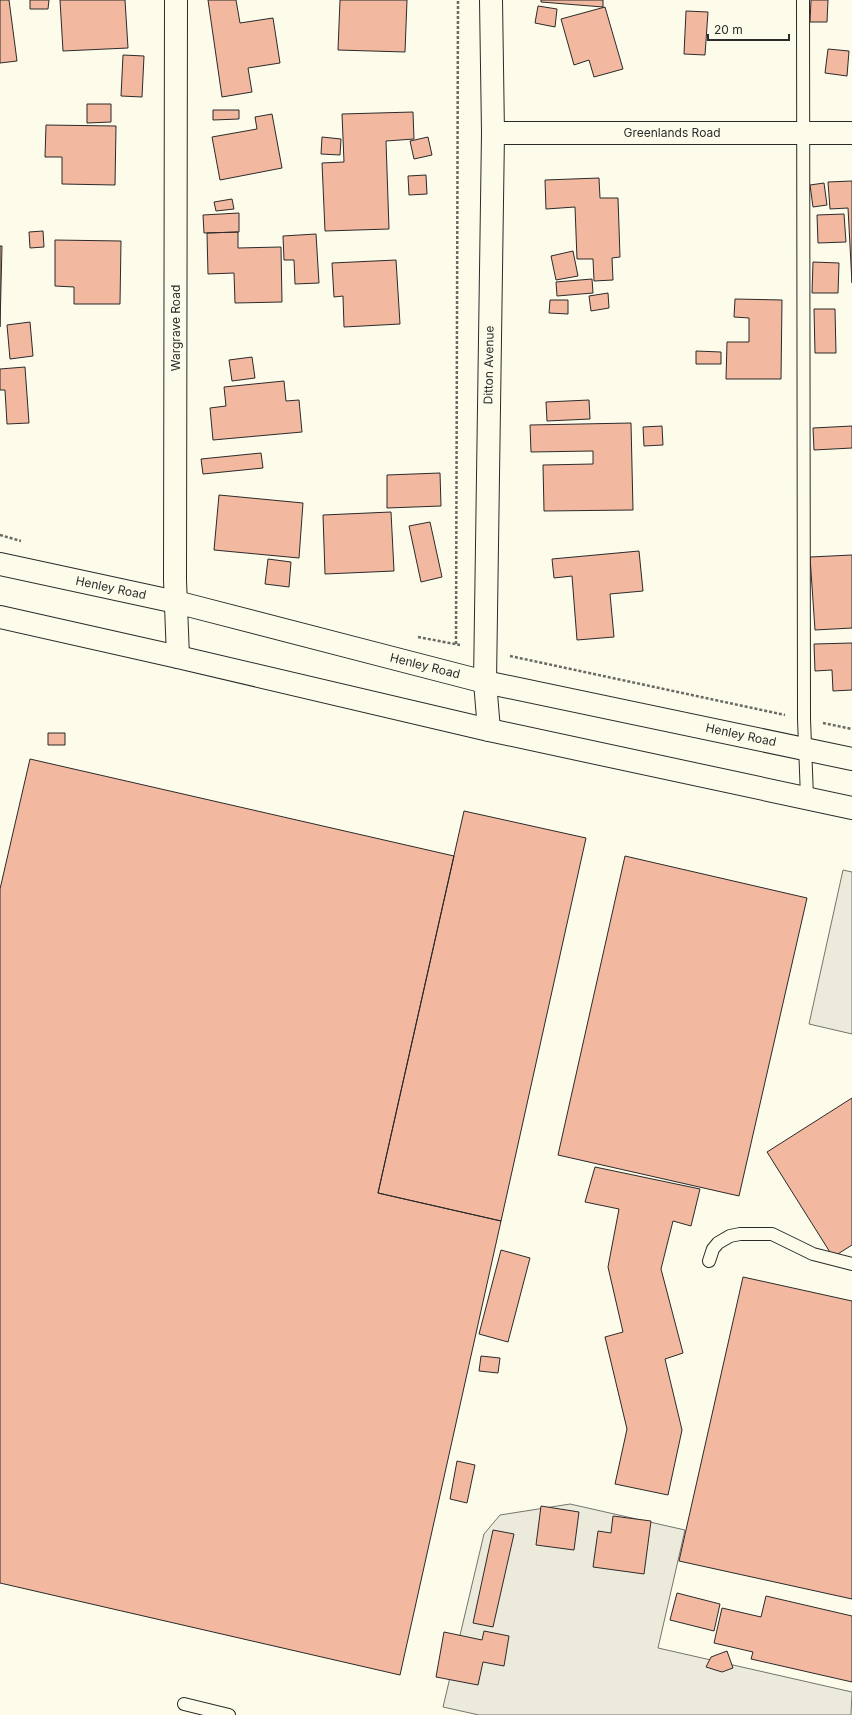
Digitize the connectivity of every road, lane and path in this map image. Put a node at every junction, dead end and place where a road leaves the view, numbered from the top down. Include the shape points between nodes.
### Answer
1 (176, 0) edge
2 (458, 0) edge
3 (491, 0) edge
4 (803, 0) edge
5 (493, 133) junction
6 (803, 133) junction
7 (852, 133) edge
8 (0, 535) edge
9 (23, 541) dead end
10 (0, 564) edge
11 (176, 602) junction
12 (0, 617) edge
13 (410, 635) dead end
14 (456, 644) junction
15 (485, 650) junction
16 (178, 657) junction
17 (485, 682) junction
18 (804, 719) junction
19 (852, 729) edge
20 (489, 730) junction
21 (805, 748) junction
22 (852, 759) edge
23 (807, 797) junction
24 (852, 808) edge
25 (709, 1261) dead end
26 (852, 1264) edge
27 (184, 1704) dead end
28 (229, 1715) edge

1 - 11 street, Wargrave Road
2 - 14 path
3 - 5 street, Ditton Avenue
4 - 6 lane
5 - 6 street, Greenlands Road
5 - 15 street, Ditton Avenue
6 - 7 street, Greenlands Road
6 - 18 lane
8 - 9 path
10 - 11 street, Henley Road
11 - 16 street, Wargrave Road
11 - 17 street, Henley Road
12 - 16 street
13 - 14 path
14 - 15 path
15 - 17 street, Ditton Avenue
15 - 18 path
16 - 20 street
17 - 20 street, Ditton Avenue
17 - 21 street, Henley Road
18 - 19 path
18 - 21 lane
20 - 23 street
21 - 22 street, Henley Road
21 - 23 lane
23 - 24 street
25 - 26 lane via 718,1243 730,1236 772,1234 813,1254
27 - 28 lane

